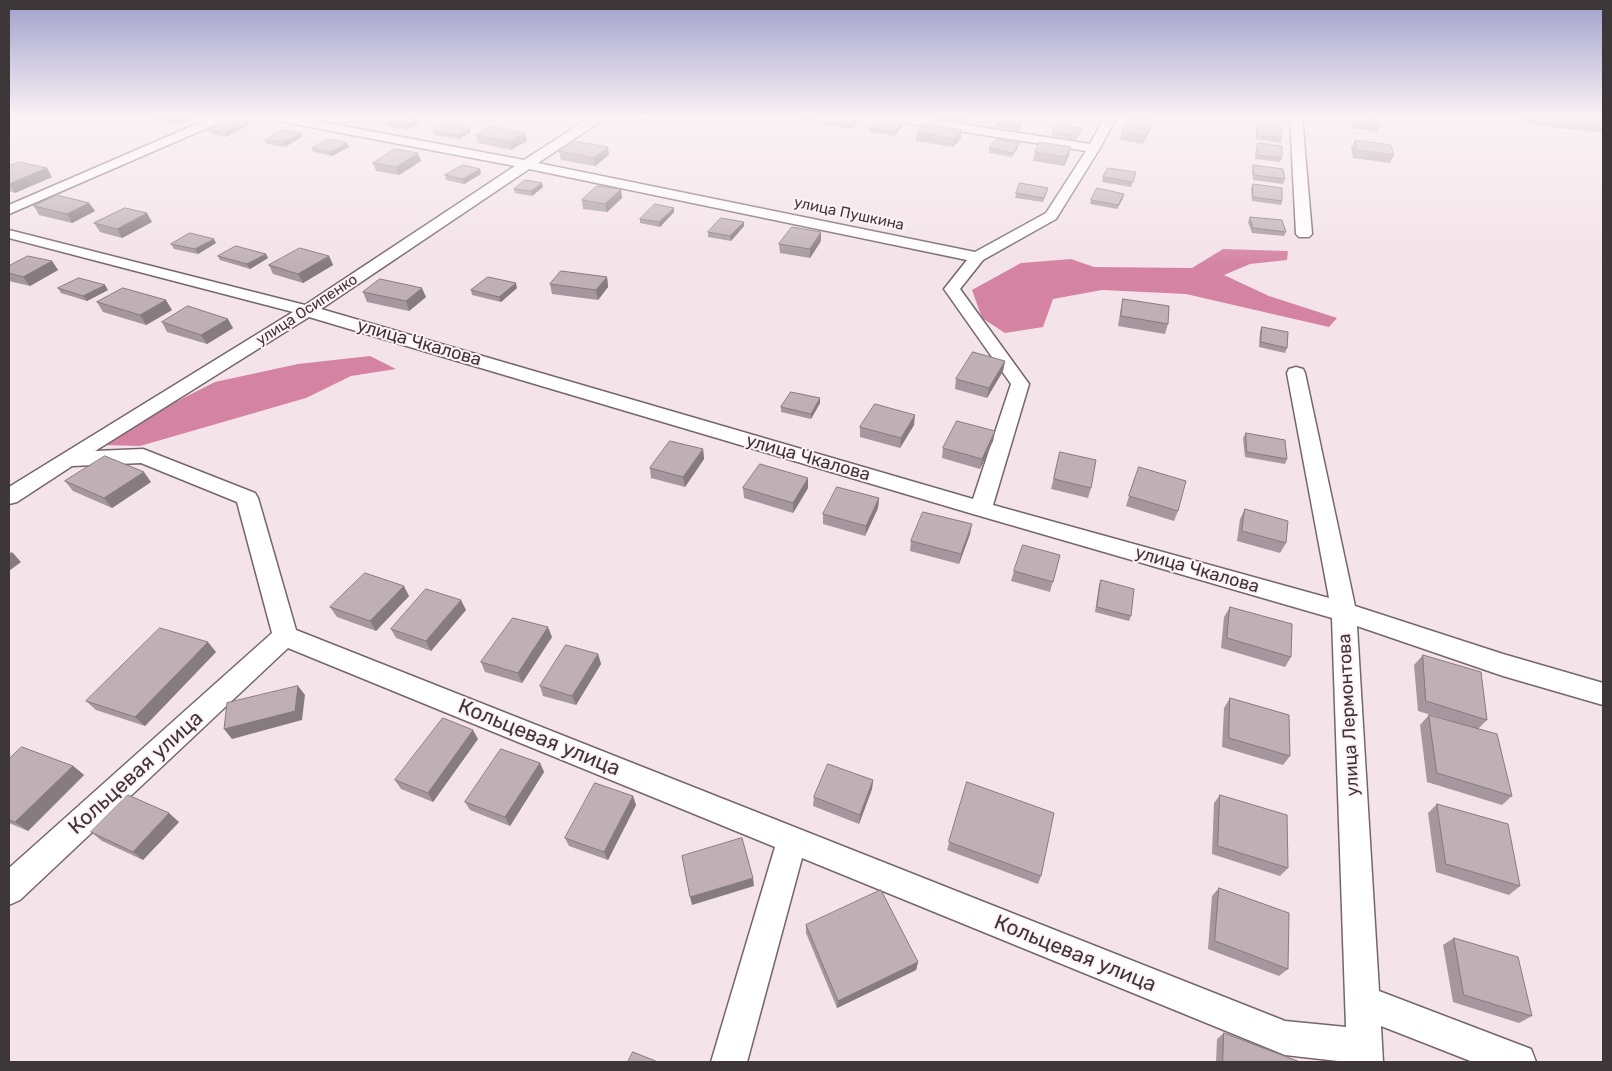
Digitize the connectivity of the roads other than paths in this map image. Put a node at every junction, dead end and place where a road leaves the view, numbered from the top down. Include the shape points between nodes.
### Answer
1 (110, 166) edge
2 (522, 166) edge
3 (535, 166) edge
4 (1083, 166) edge
5 (1299, 166) edge
6 (9, 210) edge
7 (9, 234) edge
8 (1304, 234) dead end
9 (977, 257) junction
10 (308, 310) junction
11 (1296, 373) dead end
12 (67, 459) junction
13 (9, 497) edge
14 (981, 508) junction
15 (1344, 612) junction
16 (285, 636) junction
17 (1603, 694) edge
18 (792, 840) junction
19 (9, 889) edge
20 (1362, 1002) junction
21 (1364, 1054) edge
22 (729, 1062) edge
23 (1518, 1062) edge

1 - 6 street
2 - 10 street, улица Осипенко
3 - 9 street, улица Пушкина
4 - 9 street via 1051,216
5 - 8 street
7 - 10 street, улица Чкалова
9 - 14 street via 952,289 1020,384
10 - 12 street, улица Осипенко
10 - 14 street, улица Чкалова
11 - 15 street, улица Лермонтова
12 - 13 street, улица Осипенко
12 - 16 street via 143,456 247,498
14 - 15 street, улица Чкалова
15 - 17 street, улица Чкалова via 1503,665
15 - 20 street, улица Лермонтова
16 - 18 street, Кольцевая улица
16 - 19 street, Кольцевая улица
18 - 21 street, Кольцевая улица via 1285,1038
18 - 22 street
20 - 21 street, улица Лермонтова
20 - 23 street

